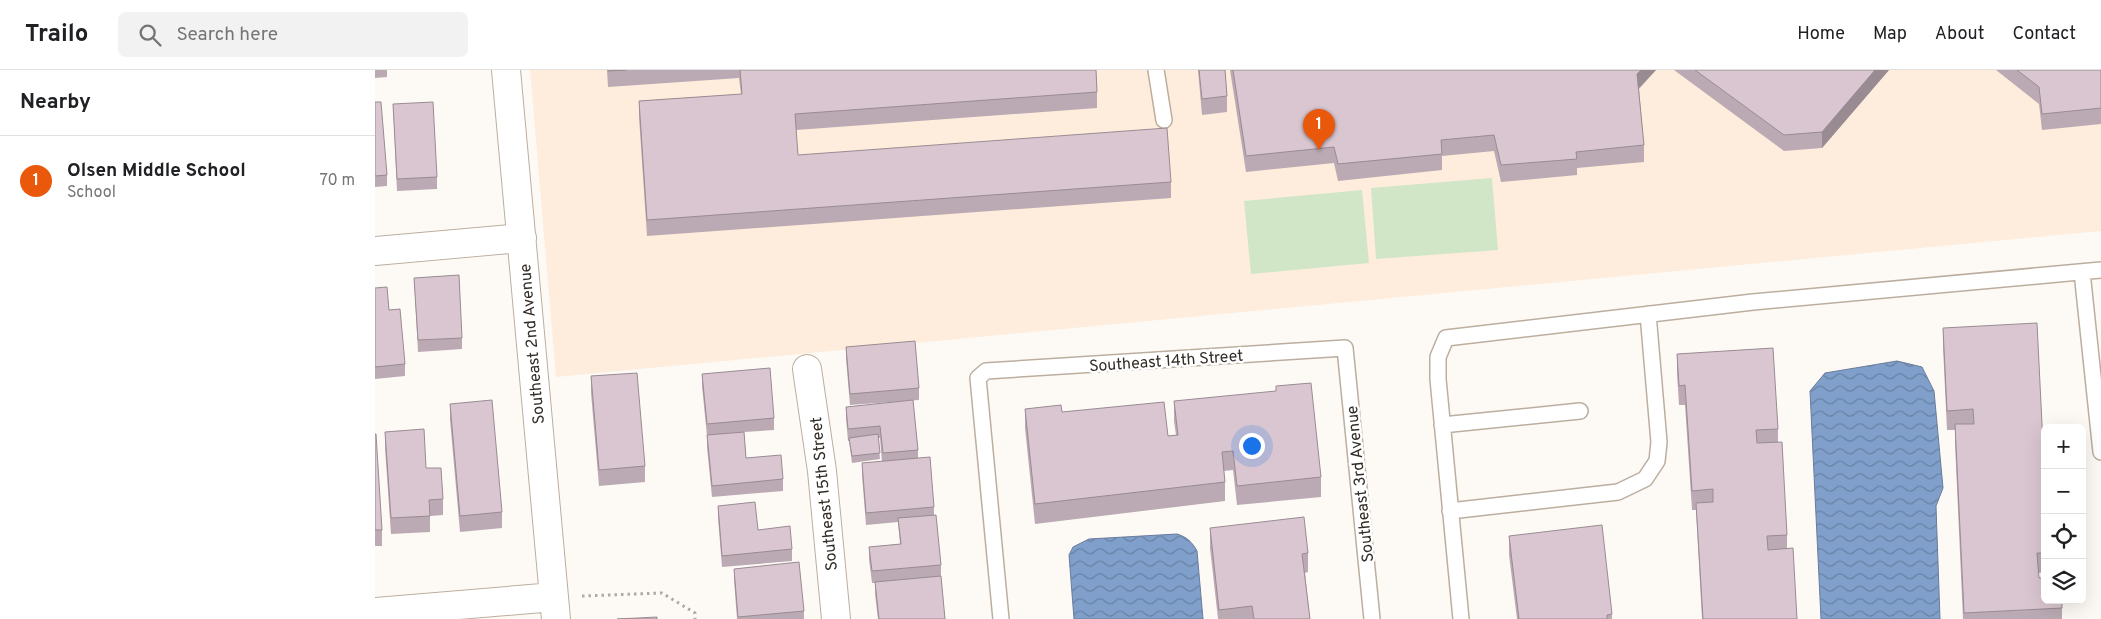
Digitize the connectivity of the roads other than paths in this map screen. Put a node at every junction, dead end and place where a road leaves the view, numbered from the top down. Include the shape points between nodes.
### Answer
1 (506, 70) edge
2 (1156, 70) edge
3 (1165, 120) dead end
4 (522, 238) junction
5 (375, 251) edge
6 (2101, 270) edge
7 (2081, 272) junction
8 (1648, 314) junction
9 (1345, 348) joint
10 (807, 369) dead end
11 (1580, 411) dead end
12 (1442, 425) junction
13 (2101, 444) edge
14 (1450, 511) junction
15 (555, 608) edge
16 (375, 612) edge
17 (836, 619) edge
18 (1001, 619) edge
19 (1372, 619) edge
20 (1461, 619) edge

1 - 4 street, Southeast 2nd Avenue
2 - 3 lane
4 - 5 street
4 - 15 street, Southeast 2nd Avenue
6 - 7 lane
7 - 8 lane
7 - 13 lane
8 - 12 lane via 1446,338 1438,357
8 - 14 lane via 1659,442 1657,461 1645,479 1618,492
9 - 18 lane, Southeast 14th Street via 986,371 978,378
9 - 19 lane, Southeast 3rd Avenue
10 - 17 street, Southeast 15th Street via 822,471
11 - 12 lane
12 - 14 lane
14 - 20 lane
15 - 16 street

